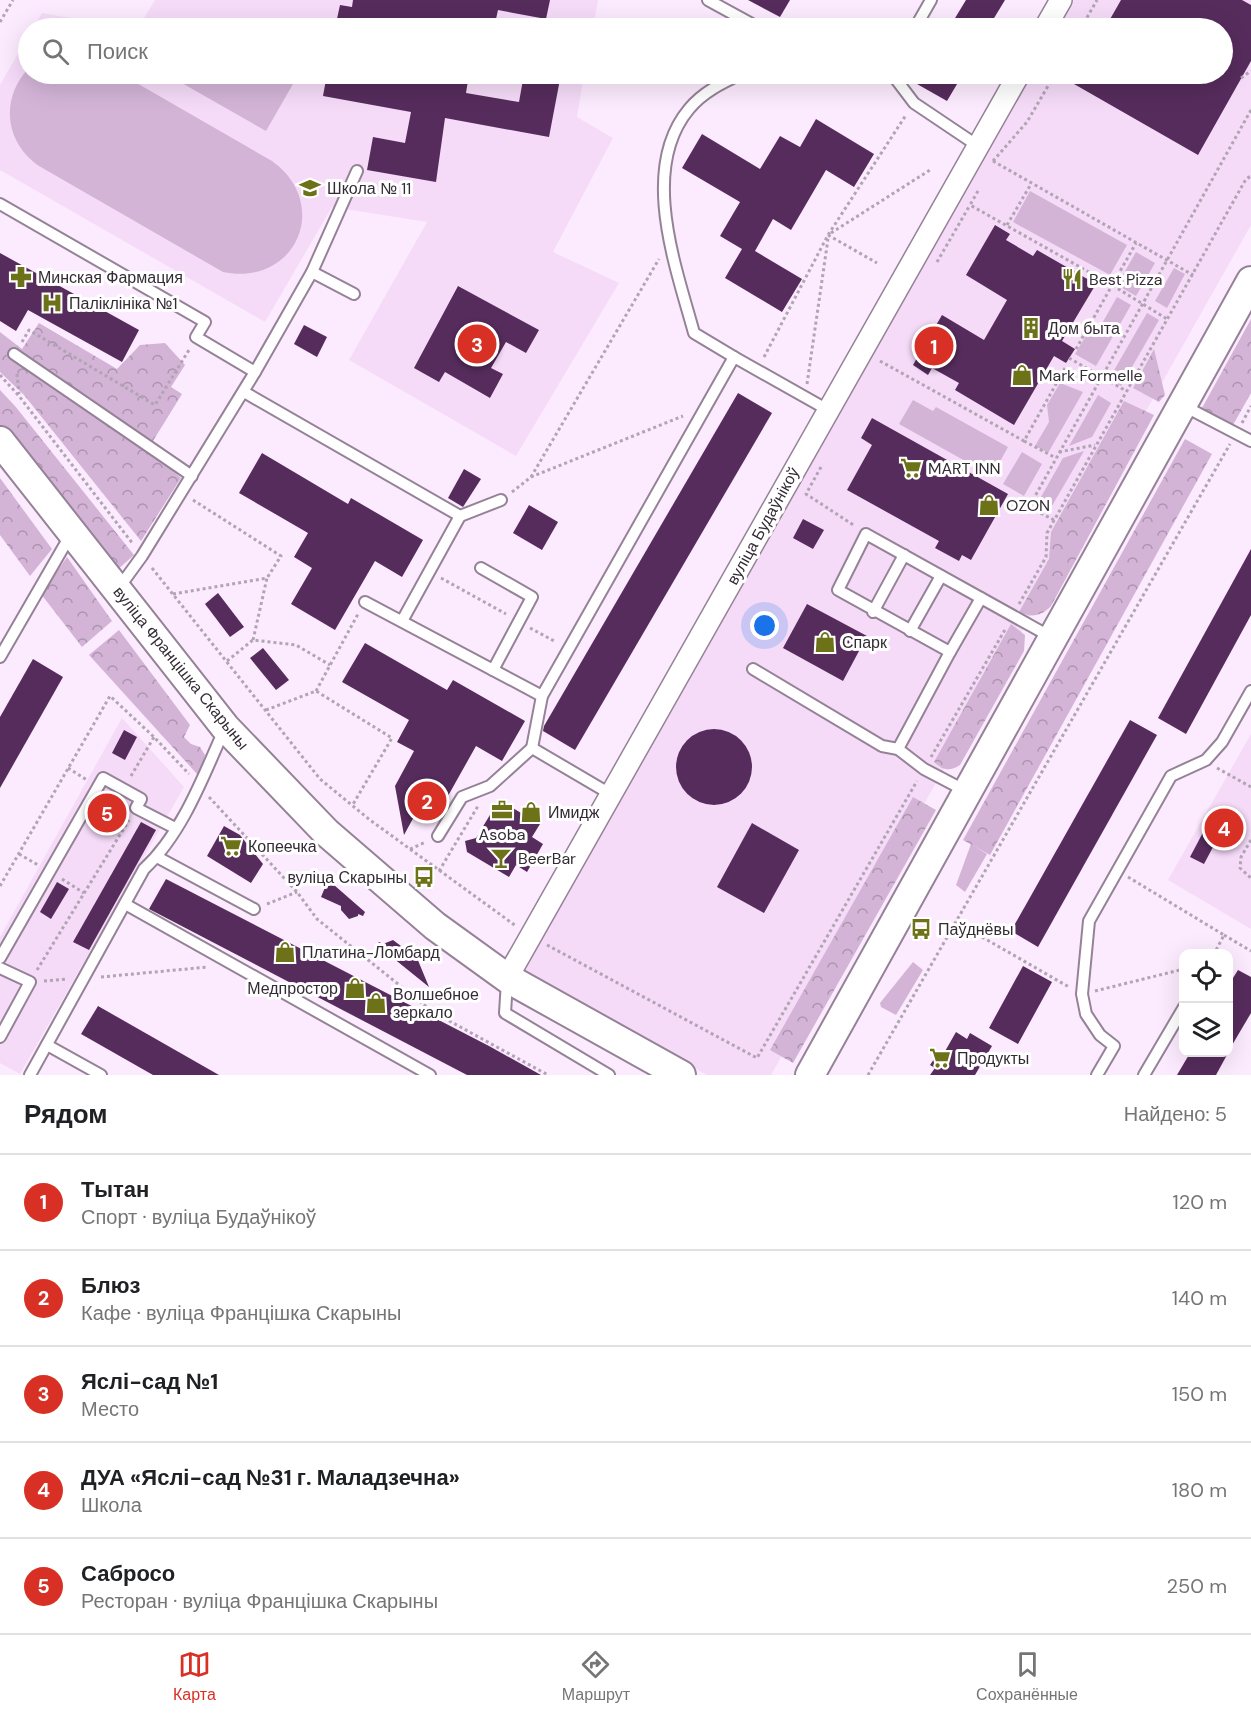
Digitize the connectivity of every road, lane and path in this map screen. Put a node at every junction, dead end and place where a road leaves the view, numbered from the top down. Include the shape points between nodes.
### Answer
1 (13, 0) edge
2 (708, 0) edge
3 (931, 0) edge
4 (1061, 0) edge
5 (1097, 0) edge
6 (722, 3) edge
7 (744, 18) edge
8 (921, 18) edge
9 (1051, 18) edge
10 (1087, 18) edge
11 (0, 22) edge
12 (1251, 71) edge
13 (1241, 78) dead end
14 (719, 84) edge
15 (899, 84) edge
16 (1013, 84) edge
17 (1049, 84) edge
18 (914, 103) junction
19 (1251, 110) edge
20 (978, 146) junction
21 (993, 161) junction
22 (988, 170) dead end
23 (357, 171) dead end
24 (930, 171) dead end
25 (1031, 184) junction
26 (979, 188) dead end
27 (0, 204) edge
28 (970, 205) junction
29 (1007, 225) junction
30 (828, 235) junction
31 (669, 241) junction
32 (1136, 243) junction
33 (1167, 261) junction
34 (877, 263) dead end
35 (936, 264) dead end
36 (312, 272) junction
37 (1193, 275) dead end
38 (1251, 281) edge
39 (1112, 285) junction
40 (354, 294) dead end
41 (1142, 306) junction
42 (1167, 319) dead end
43 (196, 337) junction
44 (1076, 349) dead end
45 (885, 353) dead end
46 (14, 354) joint
47 (734, 357) junction
48 (1069, 358) dead end
49 (1065, 368) dead end
50 (758, 370) junction
51 (255, 372) junction
52 (0, 375) edge
53 (1102, 377) junction
54 (1125, 391) dead end
55 (244, 392) junction
56 (806, 398) junction
57 (1182, 405) junction
58 (706, 406) junction
59 (1251, 406) edge
60 (828, 410) junction
61 (1236, 433) junction
62 (0, 441) edge
63 (1024, 441) junction
64 (1251, 441) edge
65 (1095, 445) dead end
66 (1059, 452) junction
67 (1056, 458) junction
68 (824, 463) dead end
69 (192, 476) junction
70 (531, 477) junction
71 (181, 493) junction
72 (501, 500) joint
73 (460, 516) junction
74 (1054, 520) dead end
75 (72, 534) junction
76 (866, 534) junction
77 (904, 555) junction
78 (142, 556) junction
79 (481, 568) dead end
80 (429, 572) junction
81 (941, 576) junction
82 (267, 578) junction
83 (117, 589) junction
84 (173, 594) junction
85 (981, 598) junction
86 (365, 602) joint
87 (873, 612) junction
88 (402, 621) junction
89 (519, 622) junction
90 (910, 631) junction
91 (1054, 638) junction
92 (253, 640) junction
93 (569, 648) junction
94 (950, 652) junction
95 (0, 657) edge
96 (227, 661) junction
97 (330, 665) junction
98 (753, 669) dead end
99 (493, 670) junction
100 (1251, 691) edge
101 (316, 692) junction
102 (542, 696) junction
103 (266, 710) junction
104 (225, 727) junction
105 (154, 737) junction
106 (532, 748) junction
107 (898, 749) junction
108 (1206, 760) junction
109 (68, 768) junction
110 (199, 785) junction
111 (98, 786) junction
112 (490, 786) junction
113 (1251, 787) edge
114 (123, 789) junction
115 (969, 793) junction
116 (612, 795) junction
117 (352, 806) junction
118 (136, 808) junction
119 (175, 828) junction
120 (438, 836) dead end
121 (1251, 840) edge
122 (157, 857) junction
123 (439, 870) junction
124 (1118, 871) junction
125 (1251, 878) edge
126 (0, 886) edge
127 (297, 892) junction
128 (125, 904) junction
129 (254, 909) joint
130 (956, 922) junction
131 (1224, 935) junction
132 (532, 937) junction
133 (1217, 949) edge
134 (1251, 951) edge
135 (0, 958) edge
136 (234, 965) junction
137 (0, 968) edge
138 (1179, 970) edge
139 (100, 977) dead end
140 (507, 978) junction
141 (78, 979) dead end
142 (30, 982) junction
143 (1082, 994) junction
144 (1179, 1016) edge
145 (0, 1037) edge
146 (47, 1045) junction
147 (757, 1058) dead end
148 (30, 1075) edge
149 (101, 1075) edge
150 (430, 1075) edge
151 (548, 1075) edge
152 (609, 1075) edge
153 (681, 1075) edge
154 (810, 1075) edge
155 (868, 1075) edge
156 (1097, 1075) edge
157 (1144, 1075) edge

1 - 11 path
2 - 6 lane
3 - 8 lane
4 - 9 street
5 - 10 path
6 - 7 lane
12 - 13 path
14 - 31 lane via 689,108 673,133 663,164
15 - 18 lane
16 - 20 street, вуліца Будаўнікоў
17 - 21 path via 1028,122
18 - 20 lane
18 - 30 path
19 - 33 path
20 - 60 street, вуліца Будаўнікоў
21 - 22 path
21 - 25 path
23 - 36 lane
24 - 30 path
25 - 29 path
25 - 32 path
26 - 28 path
27 - 43 lane via 205,322
28 - 29 path
28 - 35 path
29 - 39 path
30 - 34 path
30 - 50 path
30 - 56 path
31 - 47 lane via 693,333
31 - 70 path
32 - 33 path
32 - 39 path
33 - 37 path
33 - 41 path
36 - 40 lane
36 - 51 lane
38 - 57 main road
39 - 41 path
39 - 44 path
41 - 42 path
41 - 53 path
43 - 46 path via 156,405 29,330
43 - 51 lane
45 - 63 path via 879,363
46 - 69 lane
47 - 50 lane
47 - 58 lane
48 - 53 path
49 - 63 path
50 - 56 lane
51 - 55 lane
52 - 78 path
53 - 54 path
53 - 66 path
55 - 69 lane
55 - 73 lane
56 - 60 lane
57 - 61 lane
57 - 91 main road
58 - 70 path
58 - 93 lane
59 - 61 path
60 - 116 street, вуліца Будаўнікоў
61 - 64 lane
61 - 130 path
62 - 75 main road, вуліца Францішка Скарыны
63 - 67 path
65 - 66 path
66 - 67 path
67 - 74 path via 1029,507
68 - 76 path via 806,494
69 - 71 lane
70 - 72 path
71 - 78 lane
71 - 82 path via 281,556
72 - 73 lane
73 - 80 lane
75 - 83 main road, вуліца Францішка Скарыны
75 - 95 lane
76 - 77 lane
76 - 87 lane via 838,590
77 - 81 lane
77 - 87 lane
78 - 83 lane
78 - 84 path
79 - 89 lane via 532,597
80 - 88 lane
80 - 89 path
81 - 85 lane
81 - 90 lane
82 - 84 path
82 - 92 path
83 - 104 main road, вуліца Францішка Скарыны
84 - 96 path
85 - 91 lane
85 - 94 lane
86 - 88 lane
86 - 97 path
87 - 90 lane
88 - 99 lane
89 - 93 path
89 - 99 lane
90 - 94 lane
91 - 115 main road
92 - 96 path
92 - 97 path via 296,645
93 - 102 lane
94 - 107 lane
96 - 103 path
97 - 101 path
98 - 107 lane via 882,746
99 - 102 lane
100 - 108 lane via 1222,742
101 - 103 path
101 - 117 path via 392,738
102 - 106 lane
103 - 117 path via 320,779
104 - 110 lane
104 - 140 main road, вуліца Францішка Скарыны via 326,832 435,926
105 - 109 path via 110,696
105 - 110 path
105 - 114 path
106 - 112 lane
106 - 116 lane
107 - 115 lane via 924,769
108 - 113 path
108 - 124 lane via 1172,776
109 - 111 path
109 - 126 path
110 - 119 lane
110 - 127 path
111 - 114 lane via 103,778
111 - 135 lane
112 - 120 lane via 462,797
112 - 123 path
114 - 118 lane via 141,799
115 - 154 main road
116 - 132 street, вуліца Будаўнікоў
117 - 123 path
118 - 119 lane
118 - 142 path
119 - 122 lane
121 - 125 path via 1241,857 1240,868
122 - 128 lane via 144,869
122 - 129 lane
123 - 132 path
124 - 131 path
124 - 143 lane via 1089,921
127 - 129 path
127 - 151 path via 317,920 433,1012
128 - 136 lane
128 - 146 lane
130 - 143 path
130 - 155 path
131 - 133 path
131 - 134 path
132 - 140 street, вуліца Будаўнікоў
132 - 147 path
136 - 139 path
136 - 150 lane
137 - 142 lane
138 - 143 path
140 - 152 lane via 506,1013
140 - 153 main road, вуліца Францішка Скарыны
141 - 142 path
142 - 145 lane
143 - 156 lane via 1086,1014 1100,1035 1114,1046
144 - 157 lane
146 - 148 lane
146 - 149 lane

